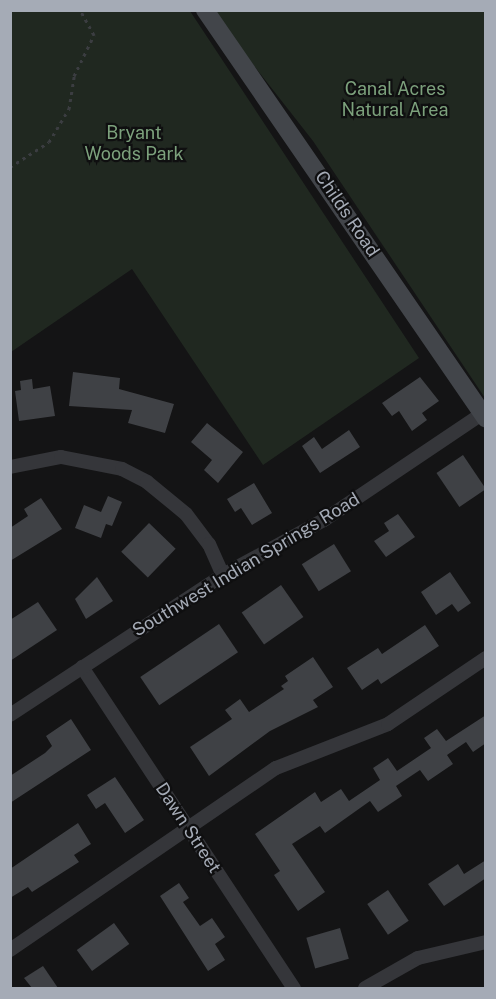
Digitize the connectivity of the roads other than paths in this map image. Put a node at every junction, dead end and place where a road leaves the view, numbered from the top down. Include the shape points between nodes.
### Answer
1 (206, 10) edge
2 (484, 417) edge
3 (10, 467) edge
4 (223, 575) junction
5 (486, 658) edge
6 (82, 667) junction
7 (10, 715) edge
8 (189, 831) junction
9 (486, 942) edge
10 (10, 950) edge
11 (294, 988) edge
12 (365, 988) edge

1 - 2 street, Childs Road
2 - 4 street, Southwest Indian Springs Road via 324,520
3 - 4 street via 61,456 122,469 186,514 208,544
4 - 6 street, Southwest Indian Springs Road
5 - 8 street via 388,724 287,761
6 - 7 street, Southwest Indian Springs Road
6 - 8 street, Dawn Street
8 - 10 street
8 - 11 street, Dawn Street
9 - 12 street via 418,958

